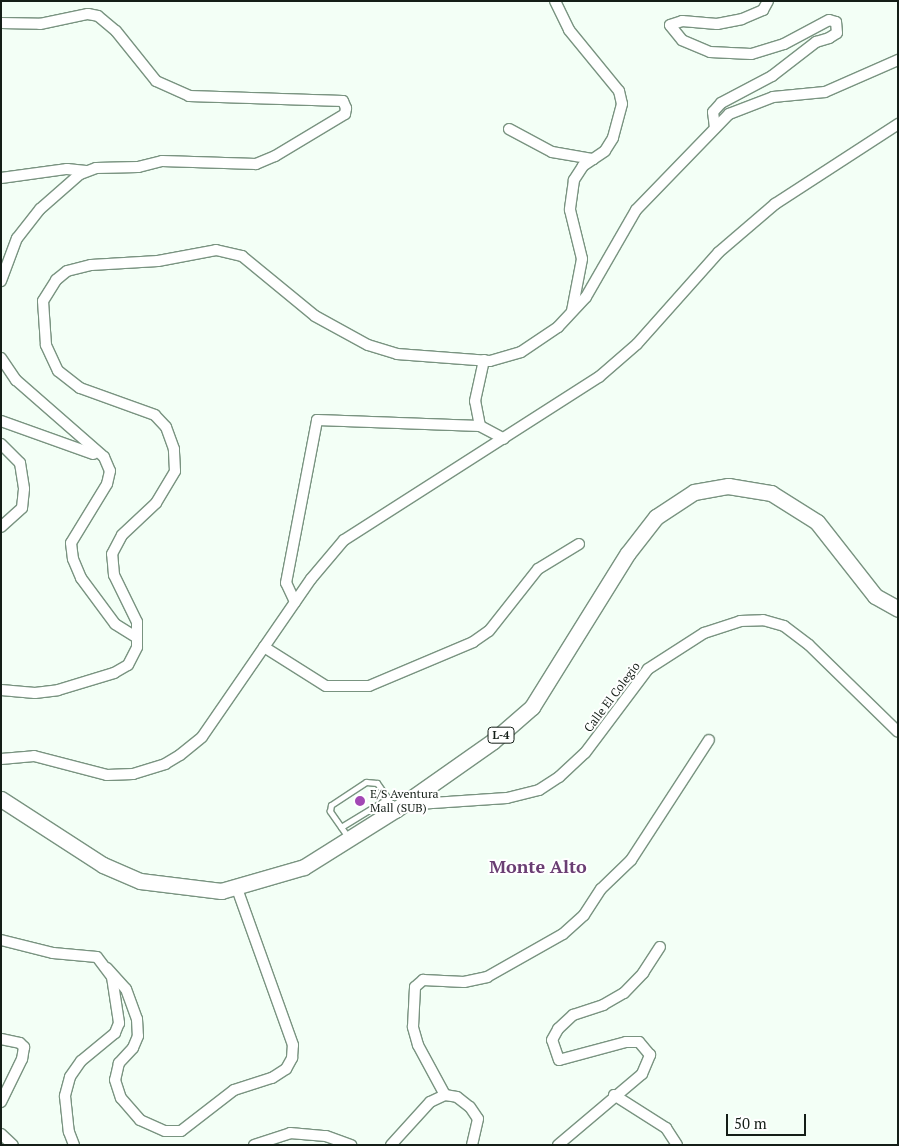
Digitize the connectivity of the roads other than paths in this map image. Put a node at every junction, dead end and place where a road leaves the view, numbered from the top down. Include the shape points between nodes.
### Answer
1 (555, 1) edge
2 (768, 1) edge
3 (1, 23) edge
4 (898, 60) edge
5 (898, 124) edge
6 (715, 128) junction
7 (509, 129) dead end
8 (593, 159) junction
9 (87, 171) junction
10 (1, 178) edge
11 (1, 281) edge
12 (572, 312) junction
13 (1, 358) edge
14 (484, 360) junction
15 (1, 421) edge
16 (480, 426) junction
17 (504, 439) junction
18 (1, 444) edge
19 (104, 457) junction
20 (1, 527) edge
21 (579, 544) dead end
22 (295, 602) junction
23 (898, 609) edge
24 (137, 638) junction
25 (264, 647) junction
26 (1, 690) edge
27 (898, 732) edge
28 (709, 740) dead end
29 (3, 758) edge
30 (1, 799) edge
31 (395, 804) junction
32 (345, 833) junction
33 (237, 889) junction
34 (1, 940) edge
35 (660, 947) dead end
36 (107, 968) junction
37 (1, 1039) edge
38 (445, 1095) junction
39 (614, 1095) junction
40 (1, 1102) edge
41 (1, 1134) edge
42 (12, 1145) edge
43 (74, 1145) edge
44 (254, 1145) edge
45 (351, 1145) edge
46 (391, 1145) edge
47 (472, 1145) edge
48 (558, 1145) edge
49 (677, 1145) edge

1 - 8 street via 569,30 619,91 622,104 612,138 604,151
2 - 6 street via 763,10 742,19 717,24 682,21 670,25 682,40 710,52 751,54 784,44 829,20 836,22 836,33 830,38 816,42 772,76 721,103 713,112
3 - 9 street via 40,24 88,14 98,16 116,31 156,81 189,96 343,101 346,108 345,114 256,164 162,161 138,167
4 - 6 street via 825,92 773,97 729,114
5 - 17 street via 775,204 719,252 637,344 599,377
6 - 12 street via 636,210 586,297
7 - 8 street via 552,152
8 - 12 street via 574,180 570,210 582,259
9 - 10 street via 67,168
9 - 11 street via 64,186 17,238
12 - 14 street via 558,327 521,352
13 - 19 street via 16,380 77,437
14 - 16 street via 476,401
14 - 24 street via 397,354 368,345 315,316 242,256 216,250 158,261 67,271 56,280 43,301 46,345 58,371 80,388 155,415 166,427 174,449 175,471 166,487 156,503 122,535 112,554 114,575 137,622
15 - 19 street
16 - 17 street
16 - 22 street via 317,420 286,583
17 - 22 street via 344,540
18 - 20 street via 20,463 24,490 22,508
19 - 24 street via 110,471 107,484 70,543 72,559 81,578 115,624
21 - 25 street via 538,569 495,625 481,637 369,686 326,686
22 - 25 street
23 - 31 main road, L-4 via 875,596 817,522 771,493 728,486 694,492 656,517 628,553 532,707 494,741
24 - 26 street via 137,647 128,664 114,673 35,694
25 - 29 street via 202,737 165,764 133,774 107,776 34,756
27 - 31 street, Calle El Colegio via 808,644 784,626 763,620 740,621 704,633 648,669 585,753 539,790 507,798
28 - 38 street via 631,860 601,889 584,915 562,934 487,977 464,982 423,980 415,987 413,1026 418,1045
30 - 33 main road, L-4 via 104,865 140,881 184,889
31 - 32 main road, L-4
31 - 32 lane via 372,780 334,801 330,812
32 - 33 main road, L-4 via 304,867
33 - 36 street via 293,1045 292,1058 286,1069 272,1078 234,1090 181,1131 165,1131 140,1120 121,1098 115,1080 119,1063 133,1048 138,1036 137,1018 126,989
34 - 36 street via 54,953 97,956
35 - 39 street via 643,973 624,993 603,1005 573,1015 552,1040 559,1060 626,1042 639,1042 646,1048 650,1055 649,1065
36 - 43 street via 112,978 119,1023 115,1033 81,1061 70,1076 65,1096 69,1132
37 - 40 street via 24,1047 22,1059
38 - 46 street via 430,1102
38 - 47 street via 457,1097 478,1119 478,1133
39 - 48 street
39 - 49 street via 666,1128
41 - 42 street
44 - 45 street via 290,1133 326,1136

